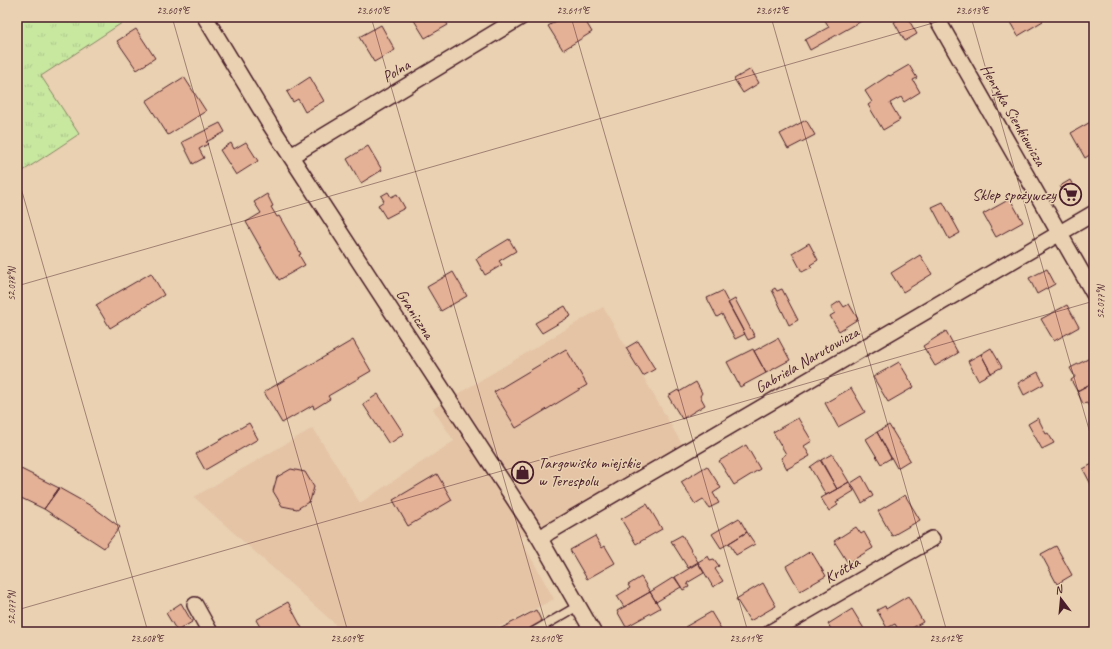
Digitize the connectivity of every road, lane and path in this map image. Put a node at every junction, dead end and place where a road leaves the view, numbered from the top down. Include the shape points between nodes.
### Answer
1 (205, 17) edge
2 (521, 17) edge
3 (936, 17) edge
4 (291, 156) junction
5 (1094, 213) edge
6 (1060, 233) junction
7 (1094, 294) edge
8 (540, 539) junction
9 (932, 539) dead end
10 (195, 605) dead end
11 (578, 606) junction
12 (210, 632) edge
13 (533, 632) edge
14 (593, 632) edge
15 (771, 632) edge

1 - 4 street, Graniczna
2 - 4 street, Polna
3 - 6 street, Henryka Sienkiewicza
4 - 8 street, Graniczna
5 - 6 street, Gabriela Narutowicza
6 - 7 street, Henryka Sienkiewicza
6 - 8 street, Gabriela Narutowicza
8 - 11 street, Graniczna
9 - 15 street, Krótka
10 - 12 street
11 - 13 lane
11 - 14 street, Graniczna

